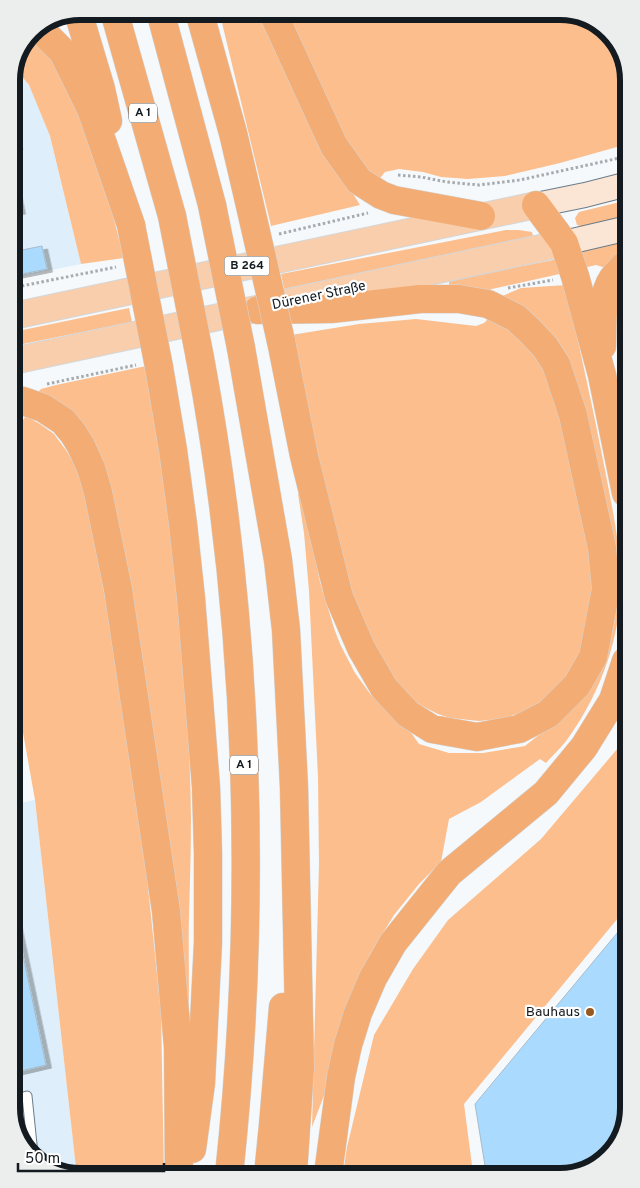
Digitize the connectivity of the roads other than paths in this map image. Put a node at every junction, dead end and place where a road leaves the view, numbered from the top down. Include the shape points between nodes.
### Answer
1 (80, 20) edge
2 (117, 20) edge
3 (162, 20) edge
4 (202, 20) edge
5 (276, 20) edge
6 (43, 33) edge
7 (620, 186) edge
8 (536, 205) junction
9 (481, 216) junction
10 (131, 225) junction
11 (620, 230) edge
12 (564, 243) junction
13 (620, 271) edge
14 (258, 310) junction
15 (274, 310) edge
16 (274, 310) edge
17 (274, 310) edge
18 (274, 310) edge
19 (20, 315) edge
20 (20, 360) edge
21 (602, 375) junction
22 (20, 400) edge
23 (620, 463) edge
24 (620, 679) edge
25 (295, 876) junction
26 (20, 1098) edge
27 (32, 1144) edge
28 (179, 1168) edge
29 (190, 1168) edge
30 (231, 1168) edge
31 (269, 1168) edge
32 (293, 1168) edge
33 (329, 1168) edge

1 - 10 highway via 101,89
2 - 30 highway, A 1, bridge via 172,216 220,478 232,583 240,687 246,864 244,968
3 - 25 highway, bridge via 212,205 242,348 278,560 294,787
4 - 15 highway, bridge via 233,133
5 - 9 highway via 334,146 359,182 394,200
6 - 10 highway via 62,52 91,109
7 - 8 main road
8 - 9 main road, B 264
8 - 12 highway
9 - 19 main road, B 264
10 - 29 highway, bridge via 159,366 183,524 206,788 208,942 201,1083
11 - 12 main road, Dürener Straße
12 - 14 main road, Dürener Straße
12 - 21 highway
13 - 21 highway via 607,292 603,311
14 - 18 highway, bridge
14 - 20 main road, Dürener Straße
16 - 17 highway, bridge via 304,456 339,597 384,688 408,714 432,729 477,737 519,729 548,714 577,685 593,657 606,590 602,548 574,415 556,364 545,347 516,318 488,304 459,299 420,298 331,309
21 - 23 highway
22 - 28 highway via 43,408 68,427 81,446 98,492 118,589 166,911 178,1047
24 - 33 highway via 613,700 584,747 553,786 448,873 393,943 373,978 348,1045
25 - 31 highway
25 - 32 highway via 300,1067
26 - 27 lane via 27,1096

